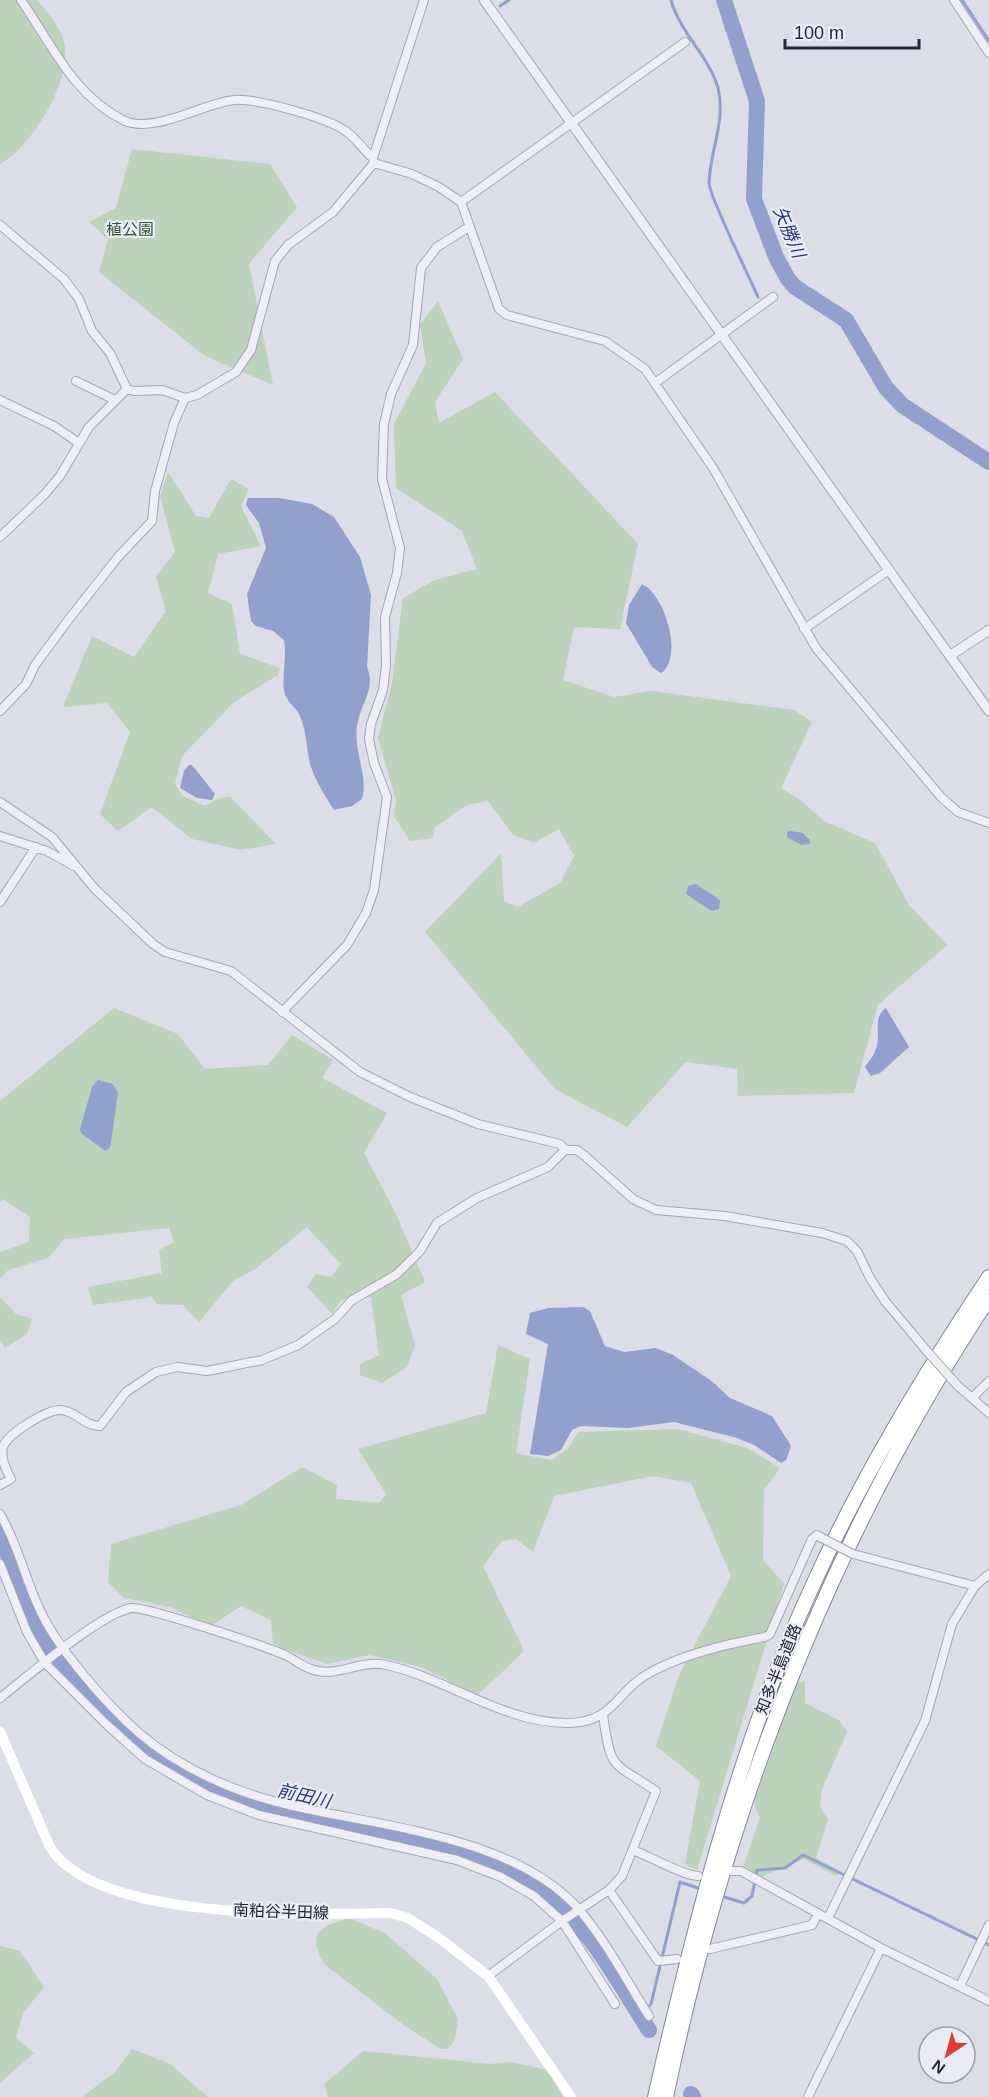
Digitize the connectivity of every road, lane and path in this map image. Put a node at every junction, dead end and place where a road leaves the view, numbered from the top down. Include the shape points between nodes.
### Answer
1 (21, 0) edge
2 (424, 0) edge
3 (484, 0) edge
4 (954, 0) edge
5 (685, 42) dead end
6 (989, 53) edge
7 (573, 123) junction
8 (374, 160) junction
9 (461, 202) junction
10 (0, 225) edge
11 (469, 227) junction
12 (773, 297) dead end
13 (722, 334) junction
14 (76, 381) dead end
15 (655, 383) junction
16 (127, 389) junction
17 (185, 398) junction
18 (0, 400) edge
19 (115, 400) junction
20 (79, 443) junction
21 (0, 537) edge
22 (889, 570) junction
23 (804, 629) junction
24 (989, 630) edge
25 (951, 655) junction
26 (0, 711) edge
27 (989, 711) edge
28 (0, 802) edge
29 (989, 823) edge
30 (0, 836) edge
31 (36, 846) junction
32 (75, 866) junction
33 (1, 898) edge
34 (282, 1012) junction
35 (565, 1150) junction
36 (989, 1277) edge
37 (989, 1299) edge
38 (989, 1381) edge
39 (972, 1397) junction
40 (989, 1413) edge
41 (0, 1485) edge
42 (0, 1514) edge
43 (0, 1564) edge
44 (989, 1574) edge
45 (975, 1586) junction
46 (63, 1649) junction
47 (48, 1661) junction
48 (0, 1698) edge
49 (603, 1715) junction
50 (0, 1732) edge
51 (633, 1850) junction
52 (730, 1870) dead end
53 (698, 1876) dead end
54 (609, 1890) junction
55 (578, 1910) junction
56 (818, 1914) junction
57 (828, 1918) junction
58 (562, 1921) junction
59 (989, 1925) edge
60 (881, 1948) junction
61 (710, 1949) dead end
62 (676, 1959) dead end
63 (488, 1976) junction
64 (960, 1986) junction
65 (989, 2001) edge
66 (615, 2004) dead end
67 (649, 2016) dead end
68 (571, 2097) edge
69 (655, 2097) edge
70 (666, 2097) edge
71 (808, 2097) edge

1 - 8 street via 70,74 95,102 122,120 156,121 234,100 247,102 320,117 349,134
2 - 8 street
3 - 7 street
4 - 6 street
5 - 7 street
7 - 9 street
7 - 13 street
8 - 9 street via 439,187
8 - 17 street via 333,212 288,245 275,261 251,350 236,372
9 - 11 street
10 - 16 street via 64,279 79,299 92,331 110,353
11 - 15 street via 499,309 507,315 605,341 636,360
11 - 34 street via 437,247 421,268 413,345 391,394 384,424 382,478 400,548 385,617 383,690 369,739 387,808 375,890 347,945
12 - 13 street
13 - 15 street
13 - 22 street
14 - 19 street
15 - 23 street via 713,468
16 - 17 street via 162,390
16 - 19 street
17 - 26 street via 155,490 152,521 118,557 35,665 26,684
18 - 20 street
19 - 20 street
20 - 21 street via 60,476
22 - 23 street
22 - 25 street
23 - 29 street via 842,681 941,797 958,812
24 - 25 street
25 - 27 street
28 - 32 street via 52,837
30 - 31 street
31 - 32 street
31 - 33 street
32 - 34 street via 153,944 165,952 223,967
34 - 35 street via 341,1059 387,1086 478,1124 560,1144
35 - 39 street, bridge via 577,1150 633,1199 656,1210 725,1216 841,1238 857,1251 885,1302
35 - 41 street via 548,1167 477,1198 436,1223 420,1251 397,1274 351,1301 335,1319 298,1345 262,1360 207,1371 177,1367 162,1370 126,1392 99,1426 87,1424 63,1410 34,1420 5,1442 2,1455 10,1479
36 - 69 highway, 知多半島道路 via 923,1377 856,1495 778,1668 720,1833
37 - 70 highway, 知多半島道路 via 933,1384 891,1463 792,1673 733,1837 694,1974
38 - 39 street
39 - 40 street
42 - 46 street via 40,1611
43 - 47 street via 27,1632
44 - 45 street
45 - 49 street, bridge via 853,1554 817,1535 770,1634 723,1644 654,1670 631,1685
45 - 57 street via 952,1624 925,1721
46 - 47 street
46 - 49 street via 118,1612 141,1609 278,1653 312,1670 332,1672 360,1664 383,1664 426,1676 488,1704 535,1718 570,1723
46 - 55 street via 137,1731 179,1762 208,1777 290,1805 482,1849 531,1873
47 - 48 street
47 - 58 street via 127,1744 183,1783 259,1815 481,1868 521,1888
49 - 51 street via 611,1758 626,1774 656,1791
50 - 63 main road, 南粕谷半田線 via 50,1847 59,1861 95,1884 189,1906 267,1912 390,1913 408,1918
51 - 53 street
51 - 54 street via 621,1876
52 - 56 street via 741,1871
54 - 55 street
54 - 62 street via 658,1961
55 - 58 street
55 - 67 street
56 - 57 street
56 - 61 street via 812,1925
57 - 60 street
58 - 63 street
58 - 66 street
59 - 64 street
60 - 64 street
60 - 71 street
63 - 68 main road, 南粕谷半田線
64 - 65 street

